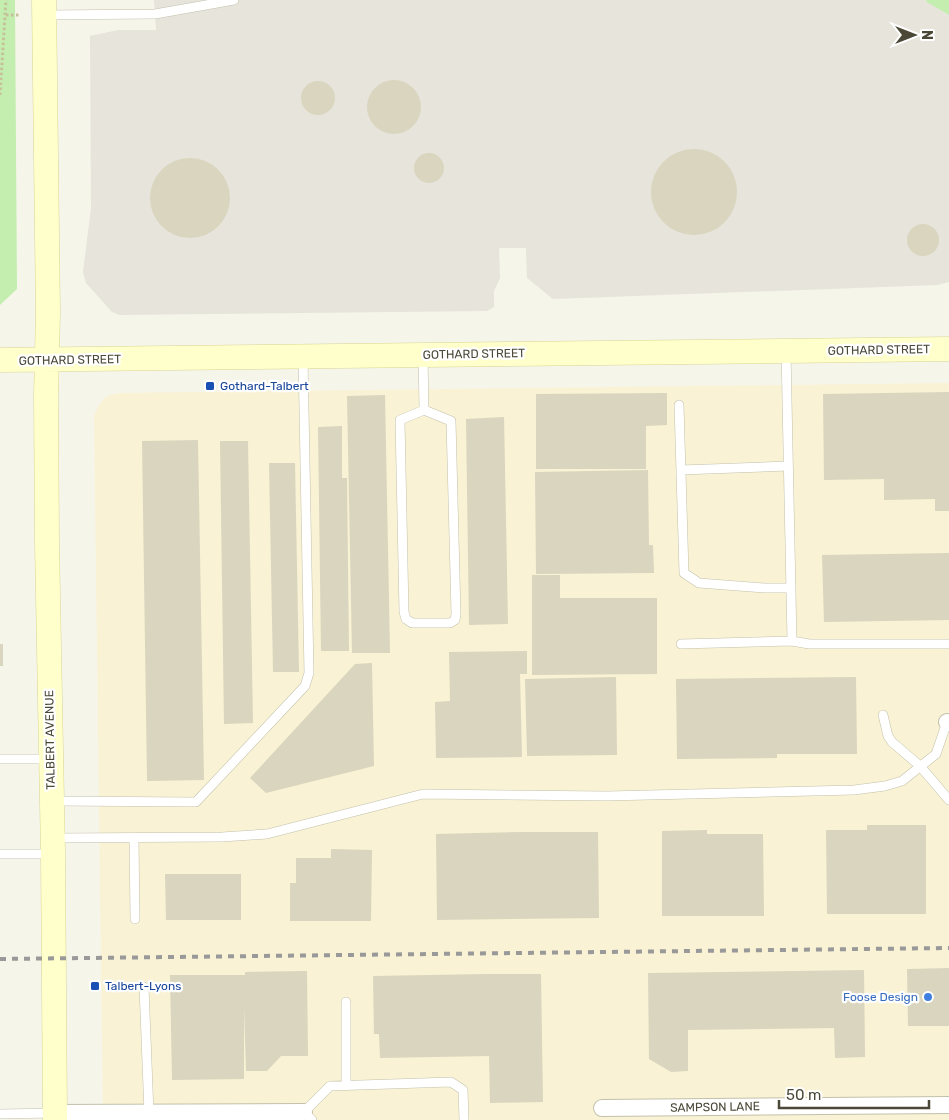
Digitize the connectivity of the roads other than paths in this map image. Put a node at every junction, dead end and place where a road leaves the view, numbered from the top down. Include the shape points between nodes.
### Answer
1 (234, 0) edge
2 (44, 8) edge
3 (949, 349) edge
4 (786, 351) junction
5 (424, 355) junction
6 (302, 356) junction
7 (0, 360) edge
8 (46, 360) junction
9 (679, 405) dead end
10 (424, 410) junction
11 (788, 466) junction
12 (681, 470) junction
13 (791, 588) junction
14 (792, 641) junction
15 (681, 644) dead end
16 (949, 644) edge
17 (883, 715) dead end
18 (948, 723) edge
19 (0, 759) edge
20 (51, 759) junction
21 (920, 766) junction
22 (949, 800) edge
23 (51, 801) junction
24 (134, 838) junction
25 (52, 846) junction
26 (0, 854) edge
27 (135, 919) dead end
28 (144, 987) dead end
29 (346, 1002) dead end
30 (346, 1085) junction
31 (949, 1105) edge
32 (602, 1108) dead end
33 (149, 1113) junction
34 (0, 1114) edge
35 (308, 1116) edge
36 (55, 1117) edge
37 (464, 1120) edge

1 - 2 lane via 155,14
2 - 8 street, TALBERT AVENUE
3 - 4 street, GOTHARD STREET
4 - 5 street, GOTHARD STREET
4 - 11 lane
5 - 6 street, GOTHARD STREET
5 - 10 lane
6 - 8 street, GOTHARD STREET
6 - 23 lane via 309,672 304,686 196,802
7 - 8 street, GOTHARD STREET
8 - 20 street, TALBERT AVENUE
9 - 12 lane
10 - 10 lane via 451,421 456,614 455,620 450,622 412,622 406,619 404,612 400,420
11 - 12 lane
11 - 13 lane
12 - 13 lane via 684,573 699,582
13 - 14 lane
14 - 15 lane
14 - 16 lane via 809,644
17 - 21 lane via 892,742
18 - 21 lane via 936,754
19 - 20 lane
20 - 23 street, TALBERT AVENUE
21 - 22 lane
21 - 24 lane via 902,781 854,790 607,796 423,794 267,834
23 - 25 street, TALBERT AVENUE
24 - 25 lane
24 - 27 lane
25 - 26 lane
25 - 36 street, TALBERT AVENUE
28 - 33 lane
29 - 30 lane
30 - 35 lane via 330,1086
30 - 37 lane via 451,1082 463,1090
31 - 32 street, SAMPSON LANE
33 - 35 street
33 - 36 street
34 - 36 lane

